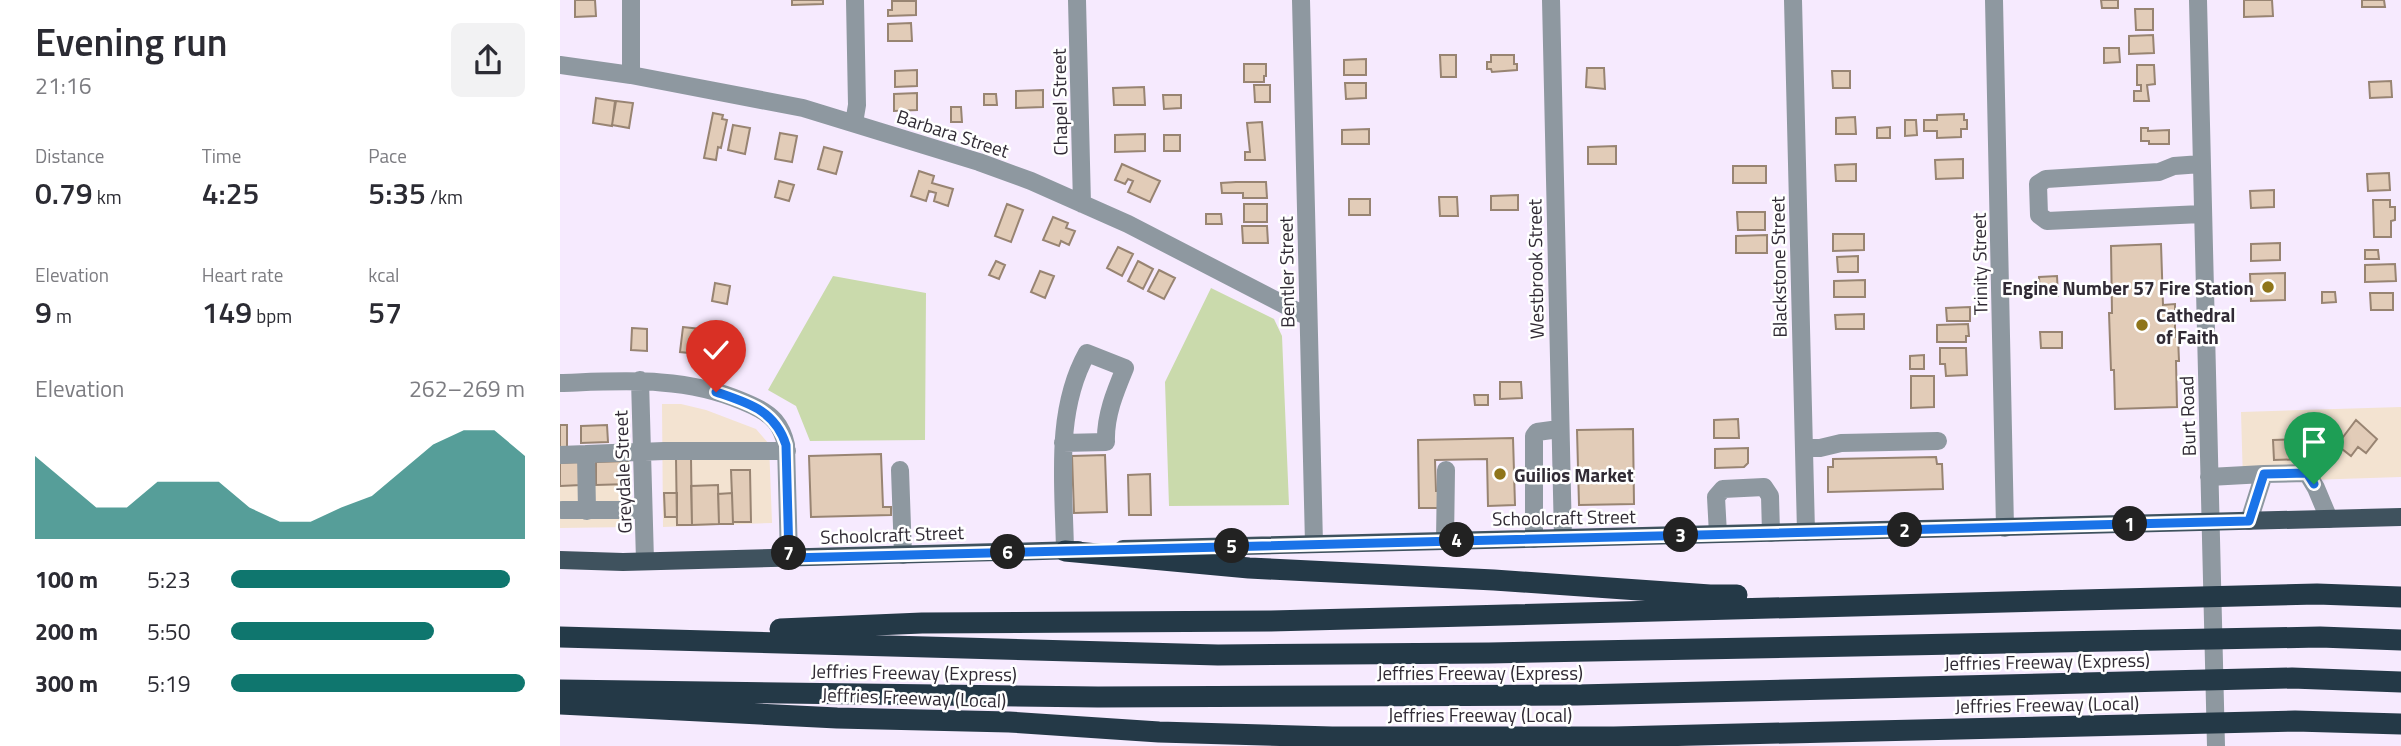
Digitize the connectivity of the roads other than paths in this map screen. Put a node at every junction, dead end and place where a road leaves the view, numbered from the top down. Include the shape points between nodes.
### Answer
1 (631, 0) edge
2 (855, 0) edge
3 (1077, 0) edge
4 (1301, 0) edge
5 (1551, 0) edge
6 (1793, 0) edge
7 (1994, 0) edge
8 (2198, 0) edge
9 (560, 65) edge
10 (631, 75) junction
11 (854, 122) junction
12 (2201, 164) junction
13 (1082, 204) junction
14 (2203, 214) junction
15 (1308, 317) junction
16 (640, 380) junction
17 (560, 383) edge
18 (1559, 429) junction
19 (1938, 441) dead end
20 (1071, 443) junction
21 (1804, 448) junction
22 (787, 451) junction
23 (642, 452) junction
24 (586, 454) junction
25 (560, 455) edge
26 (900, 470) dead end
27 (1446, 470) dead end
28 (2264, 474) junction
29 (2210, 477) junction
30 (643, 510) junction
31 (587, 511) junction
32 (561, 513) edge
33 (2401, 517) edge
34 (2329, 519) junction
35 (2249, 521) junction
36 (2211, 522) junction
37 (2005, 528) junction
38 (1806, 532) junction
39 (1771, 533) junction
40 (1718, 534) junction
41 (1534, 538) junction
42 (1563, 538) junction
43 (1445, 541) junction
44 (1314, 544) junction
45 (1065, 551) junction
46 (903, 555) junction
47 (789, 558) junction
48 (560, 560) edge
49 (645, 561) junction
50 (2401, 597) edge
51 (2043, 601) junction
52 (560, 637) edge
53 (614, 637) junction
54 (2401, 640) edge
55 (2401, 682) edge
56 (560, 690) edge
57 (560, 704) edge
58 (2401, 724) edge
59 (1737, 734) junction
60 (1615, 746) edge
61 (2216, 746) edge

1 - 10 street
2 - 11 street via 858,105
3 - 13 street, Chapel Street
4 - 15 street, Bentler Street
5 - 18 street, Westbrook Street
6 - 21 street, Blackstone Street
7 - 37 street, Trinity Street
8 - 12 street, Burt Road
9 - 10 street, Barbara Street
10 - 11 street, Barbara Street
11 - 13 street, Barbara Street via 979,162
12 - 14 street, Burt Road
12 - 14 street via 2159,172 2046,179 2038,184 2039,215 2047,221
13 - 15 street, Barbara Street
14 - 29 street, Burt Road
15 - 44 street, Bentler Street
16 - 17 street
16 - 22 street via 695,387 758,408 775,421
16 - 23 street, Greydale Street
18 - 41 street via 1534,436
18 - 42 street, Westbrook Street
19 - 21 street
20 - 20 street via 1076,372 1087,353 1125,368 1113,398 1106,442
20 - 45 street
21 - 38 street, Blackstone Street
22 - 23 street
22 - 47 street
23 - 24 street
23 - 30 street, Greydale Street
24 - 25 street
24 - 31 street
26 - 46 street
27 - 43 street
28 - 29 street
28 - 34 street via 2307,473
28 - 35 street
29 - 36 street, Burt Road
30 - 31 street
30 - 49 street, Greydale Street
31 - 32 street
33 - 34 main road, Schoolcraft Street
34 - 35 main road, Schoolcraft Street
35 - 36 main road, Schoolcraft Street
36 - 37 main road, Schoolcraft Street
36 - 61 street, Burt Road
37 - 38 main road, Schoolcraft Street
38 - 39 main road, Schoolcraft Street
39 - 40 main road, Schoolcraft Street
39 - 40 street via 1770,496 1764,487 1723,489 1716,497
40 - 42 main road, Schoolcraft Street
41 - 42 main road, Schoolcraft Street
41 - 43 main road, Schoolcraft Street
43 - 44 main road, Schoolcraft Street
44 - 45 main road, Schoolcraft Street
45 - 46 main road, Schoolcraft Street
45 - 51 highway via 1249,568 1710,595 1977,592
46 - 47 main road, Schoolcraft Street
47 - 49 main road, Schoolcraft Street
48 - 49 main road, Schoolcraft Street
50 - 51 highway via 2317,594
51 - 53 highway via 1271,621 922,623
52 - 53 highway
53 - 54 highway, Jeffries Freeway (Express) via 1218,654 2320,636
55 - 56 highway, Jeffries Freeway (Express) via 2292,678 1577,695 1111,697
57 - 59 highway, Jeffries Freeway (Local) via 1245,735
58 - 59 highway, Jeffries Freeway (Local) via 2295,721
59 - 60 highway

